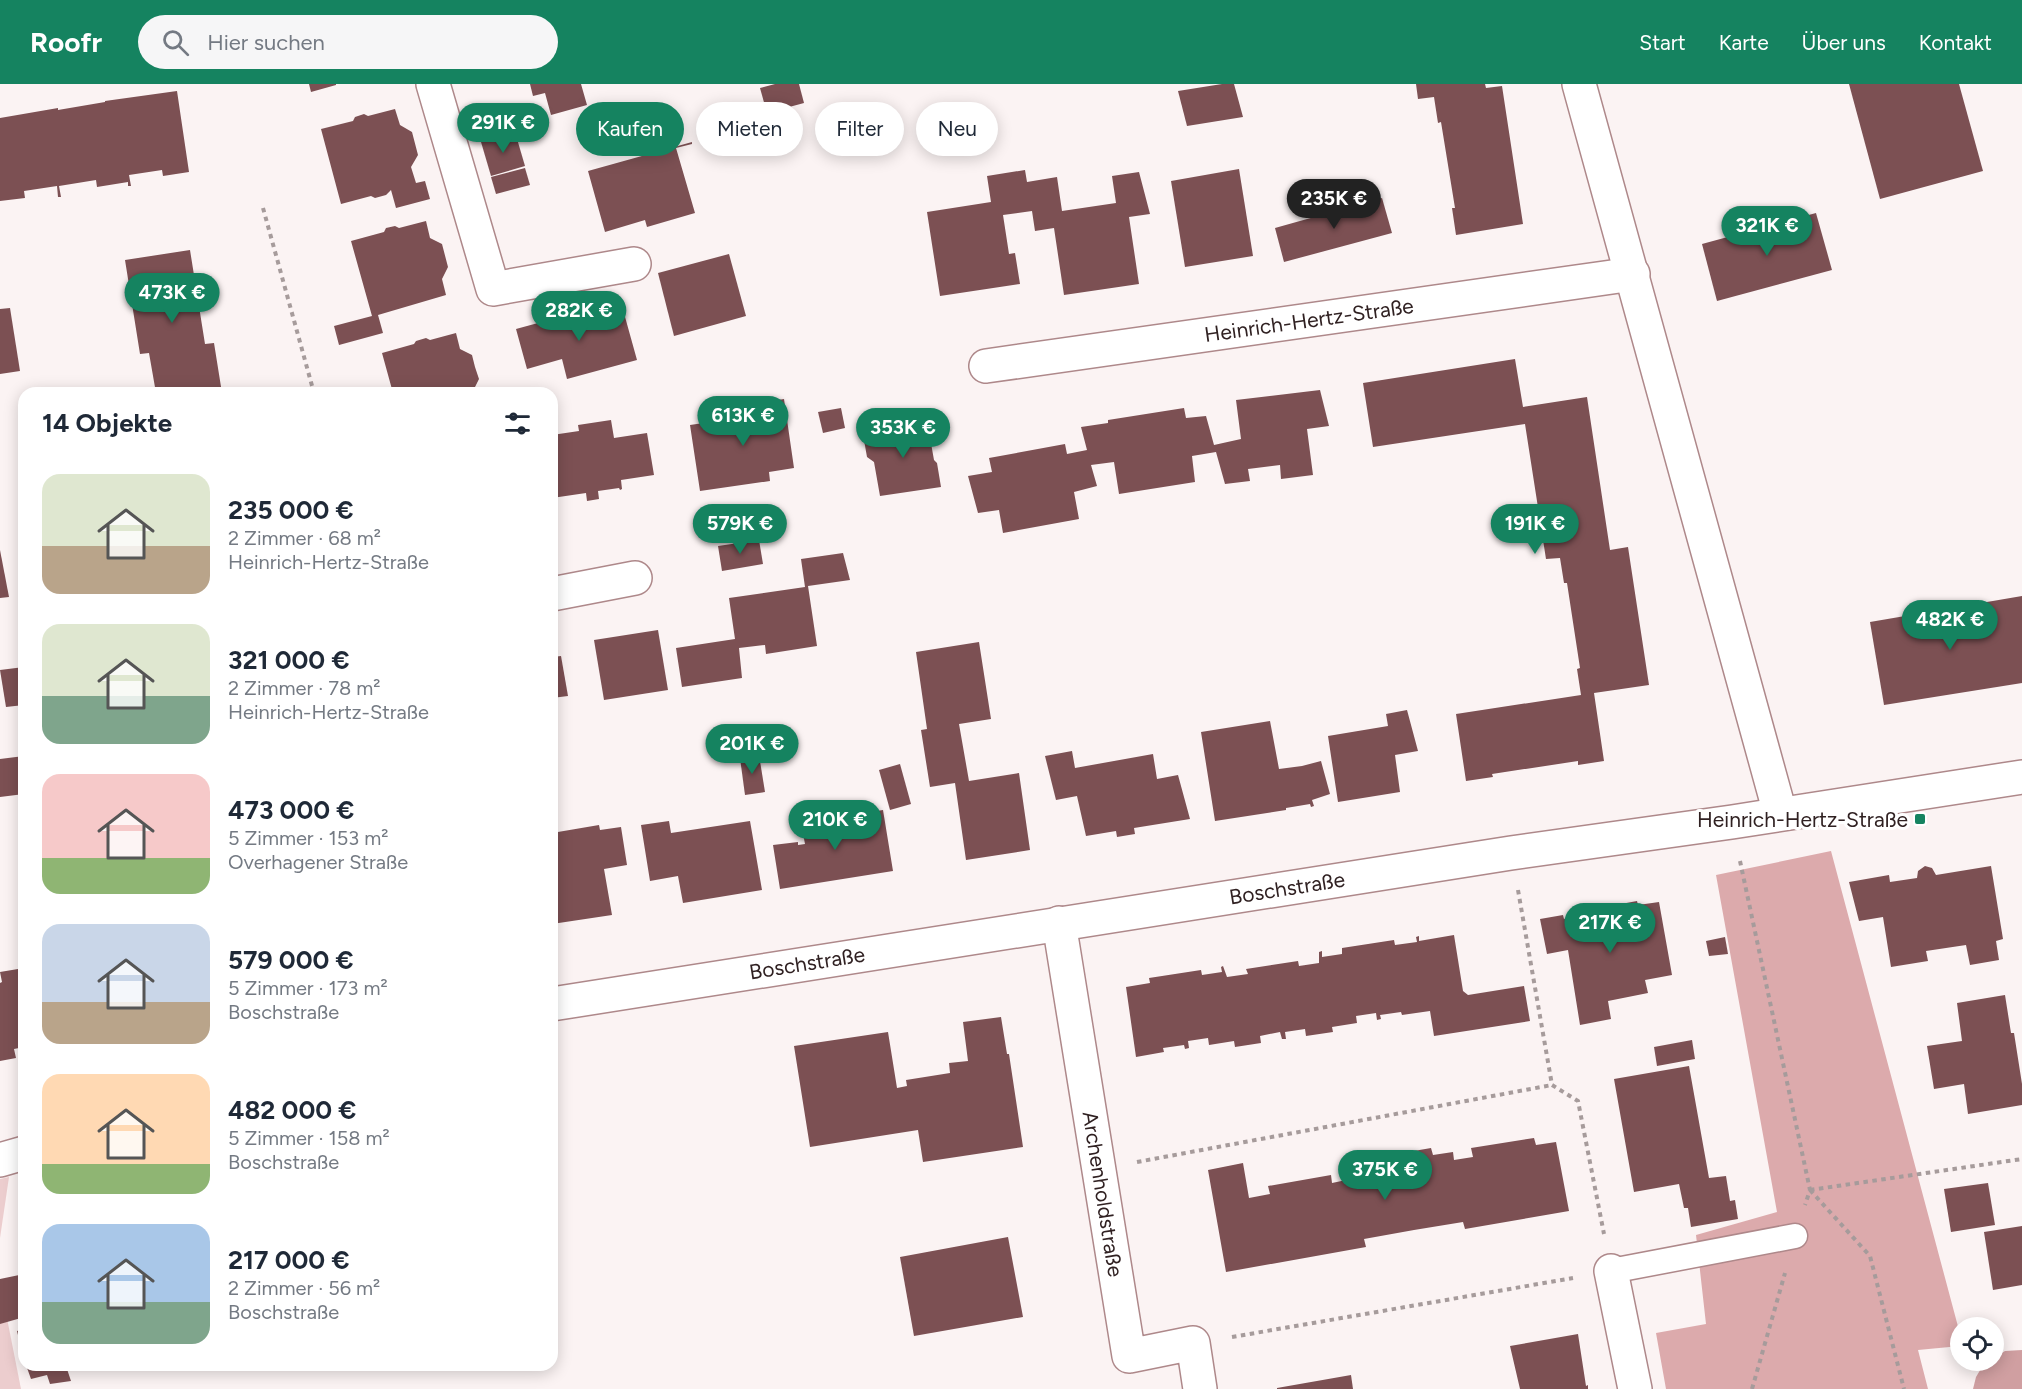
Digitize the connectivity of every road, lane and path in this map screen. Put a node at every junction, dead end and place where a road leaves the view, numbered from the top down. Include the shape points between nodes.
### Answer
1 (433, 84) edge
2 (1579, 84) edge
3 (263, 208) dead end
4 (634, 264) dead end
5 (1633, 274) junction
6 (986, 366) dead end
7 (312, 387) edge
8 (635, 578) dead end
9 (558, 593) edge
10 (2022, 777) edge
11 (1780, 813) junction
12 (1732, 822) junction
13 (1511, 853) junction
14 (1059, 923) junction
15 (558, 1003) edge
16 (1552, 1085) junction
17 (18, 1155) edge
18 (2022, 1159) edge
19 (0, 1160) edge
20 (1099, 1169) junction
21 (1810, 1190) junction
22 (1795, 1236) junction
23 (1611, 1271) junction
24 (1192, 1343) junction
25 (1200, 1389) edge
26 (1635, 1389) edge
27 (1752, 1389) edge
28 (1904, 1389) edge

1 - 4 street via 493,289
2 - 5 street
3 - 7 path
5 - 6 street, Heinrich-Hertz-Straße
5 - 11 street
8 - 9 street
10 - 11 street, Boschstraße
11 - 12 street, Boschstraße
12 - 13 street, Boschstraße
12 - 21 path
13 - 14 street, Boschstraße
13 - 16 path
14 - 15 street, Boschstraße
14 - 20 street, Archenholdstraße
16 - 20 path
16 - 23 path via 1578,1101
17 - 19 street
18 - 21 path
20 - 24 street, Archenholdstraße via 1130,1356
21 - 22 path
21 - 28 path via 1870,1256
22 - 23 lane
22 - 27 path
23 - 24 path
23 - 26 street
24 - 25 street

